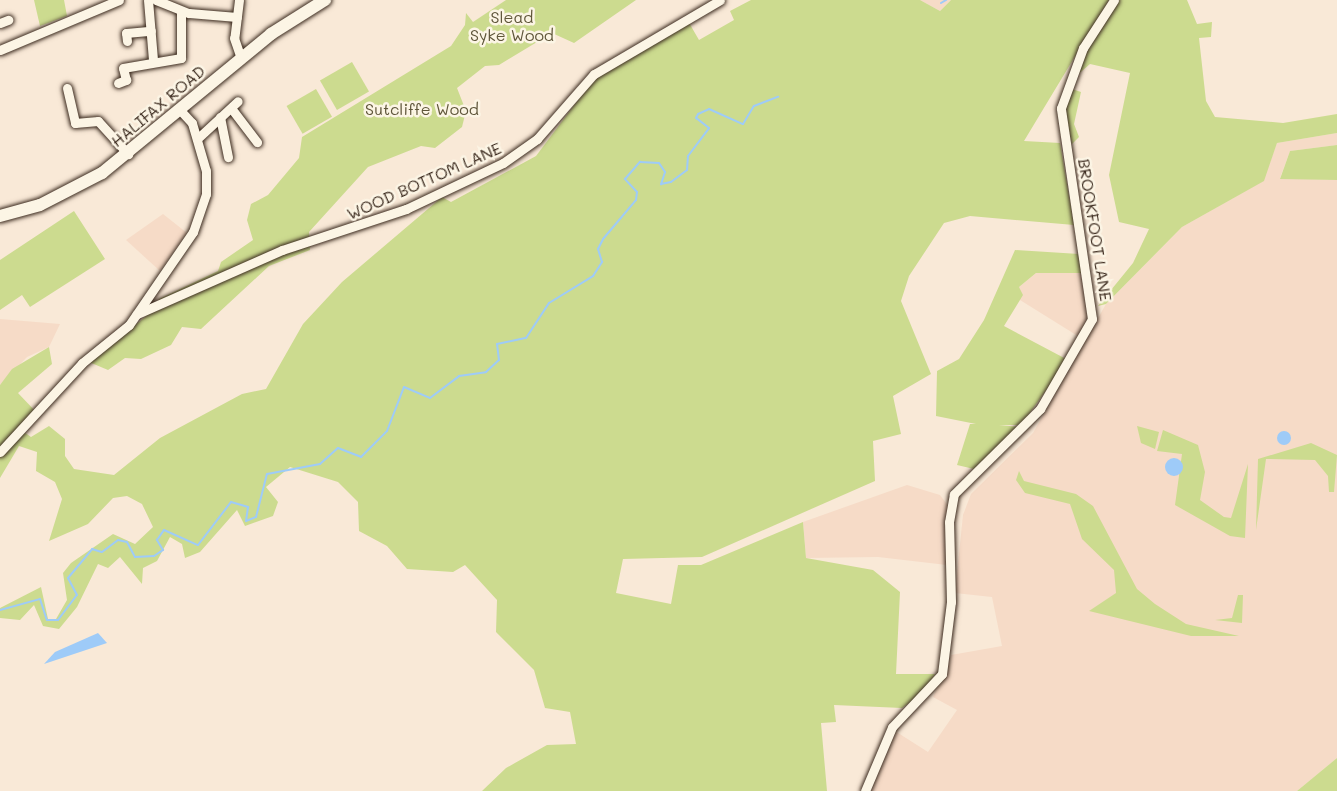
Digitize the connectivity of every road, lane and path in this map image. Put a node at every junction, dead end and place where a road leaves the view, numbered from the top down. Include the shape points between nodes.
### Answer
1 (119, 0) edge
2 (148, 0) edge
3 (156, 0) edge
4 (239, 0) edge
5 (325, 0) edge
6 (720, 0) edge
7 (1114, 0) edge
8 (181, 11) junction
9 (237, 17) junction
10 (150, 31) junction
11 (127, 41) dead end
12 (0, 50) edge
13 (241, 58) junction
14 (153, 59) dead end
15 (118, 83) dead end
16 (67, 88) dead end
17 (238, 101) dead end
18 (231, 108) junction
19 (182, 111) junction
20 (220, 117) junction
21 (198, 138) junction
22 (257, 142) dead end
23 (128, 154) junction
24 (228, 157) dead end
25 (0, 216) edge
26 (137, 314) junction
27 (0, 452) edge
28 (865, 791) edge

1 - 12 street
2 - 10 street
3 - 8 street
4 - 9 street
5 - 13 main road, HALIFAX ROAD
6 - 26 street, WOOD BOTTOM LANE via 594,74 537,140 503,164 406,209 282,250
7 - 28 street, BROOKFOOT LANE via 1083,48 1061,108 1092,318 1040,409 954,494 948,643 942,674 892,727
8 - 9 street
8 - 15 street via 181,58 123,68 126,80
9 - 13 street via 234,38
10 - 11 street via 126,33
10 - 14 street
13 - 19 main road, HALIFAX ROAD
16 - 23 street via 75,128 98,121
17 - 18 street
18 - 20 street
18 - 22 street
19 - 21 street
19 - 23 main road, HALIFAX ROAD
20 - 21 street
20 - 24 street
21 - 26 street via 207,179 196,224
23 - 25 main road, HALIFAX ROAD via 65,194
26 - 27 street

